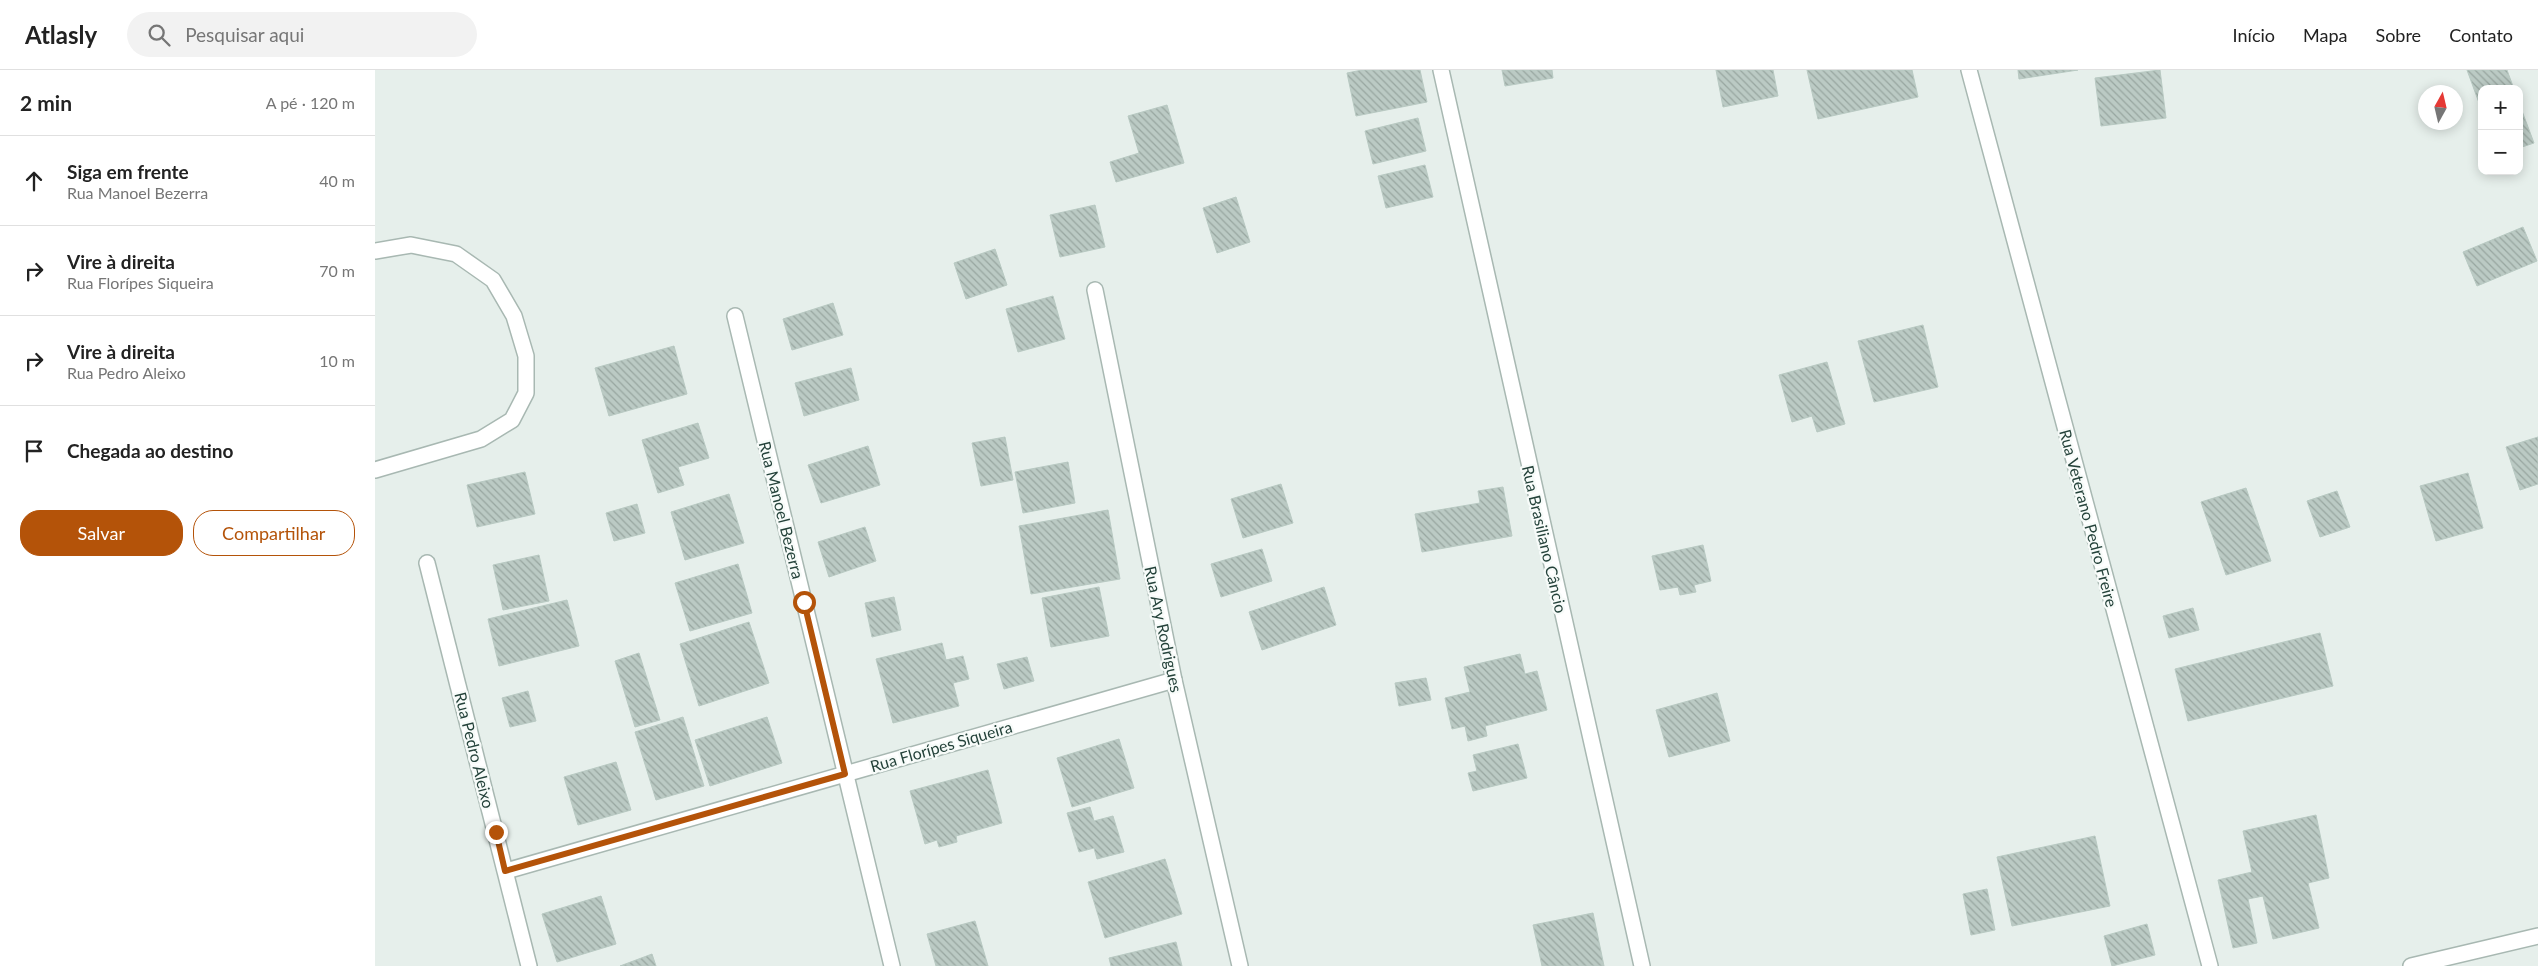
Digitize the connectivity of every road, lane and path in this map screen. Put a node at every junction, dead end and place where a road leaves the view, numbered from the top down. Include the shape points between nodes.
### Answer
1 (1441, 70) edge
2 (1969, 70) edge
3 (375, 251) edge
4 (1095, 290) dead end
5 (735, 316) dead end
6 (375, 470) edge
7 (427, 563) dead end
8 (1174, 680) junction
9 (845, 774) junction
10 (505, 871) junction
11 (2538, 936) edge
12 (529, 966) edge
13 (892, 966) edge
14 (1240, 966) edge
15 (1641, 966) edge
16 (2210, 966) edge
17 (2411, 966) edge

1 - 15 street, Rua Brasiliano Câncio
2 - 16 street, Rua Veterano Pedro Freire
3 - 6 street via 411,245 456,254 493,280 514,316 526,356 526,393 512,420 481,439
4 - 8 street, Rua Ary Rodrigues
5 - 9 street, Rua Manoel Bezerra
7 - 10 street, Rua Pedro Aleixo
8 - 9 street, Rua Florípes Siqueira
8 - 14 street, Rua Ary Rodrigues
9 - 10 street, Rua Florípes Siqueira
9 - 13 street, Rua Manoel Bezerra
10 - 12 street, Rua Pedro Aleixo
11 - 17 street

